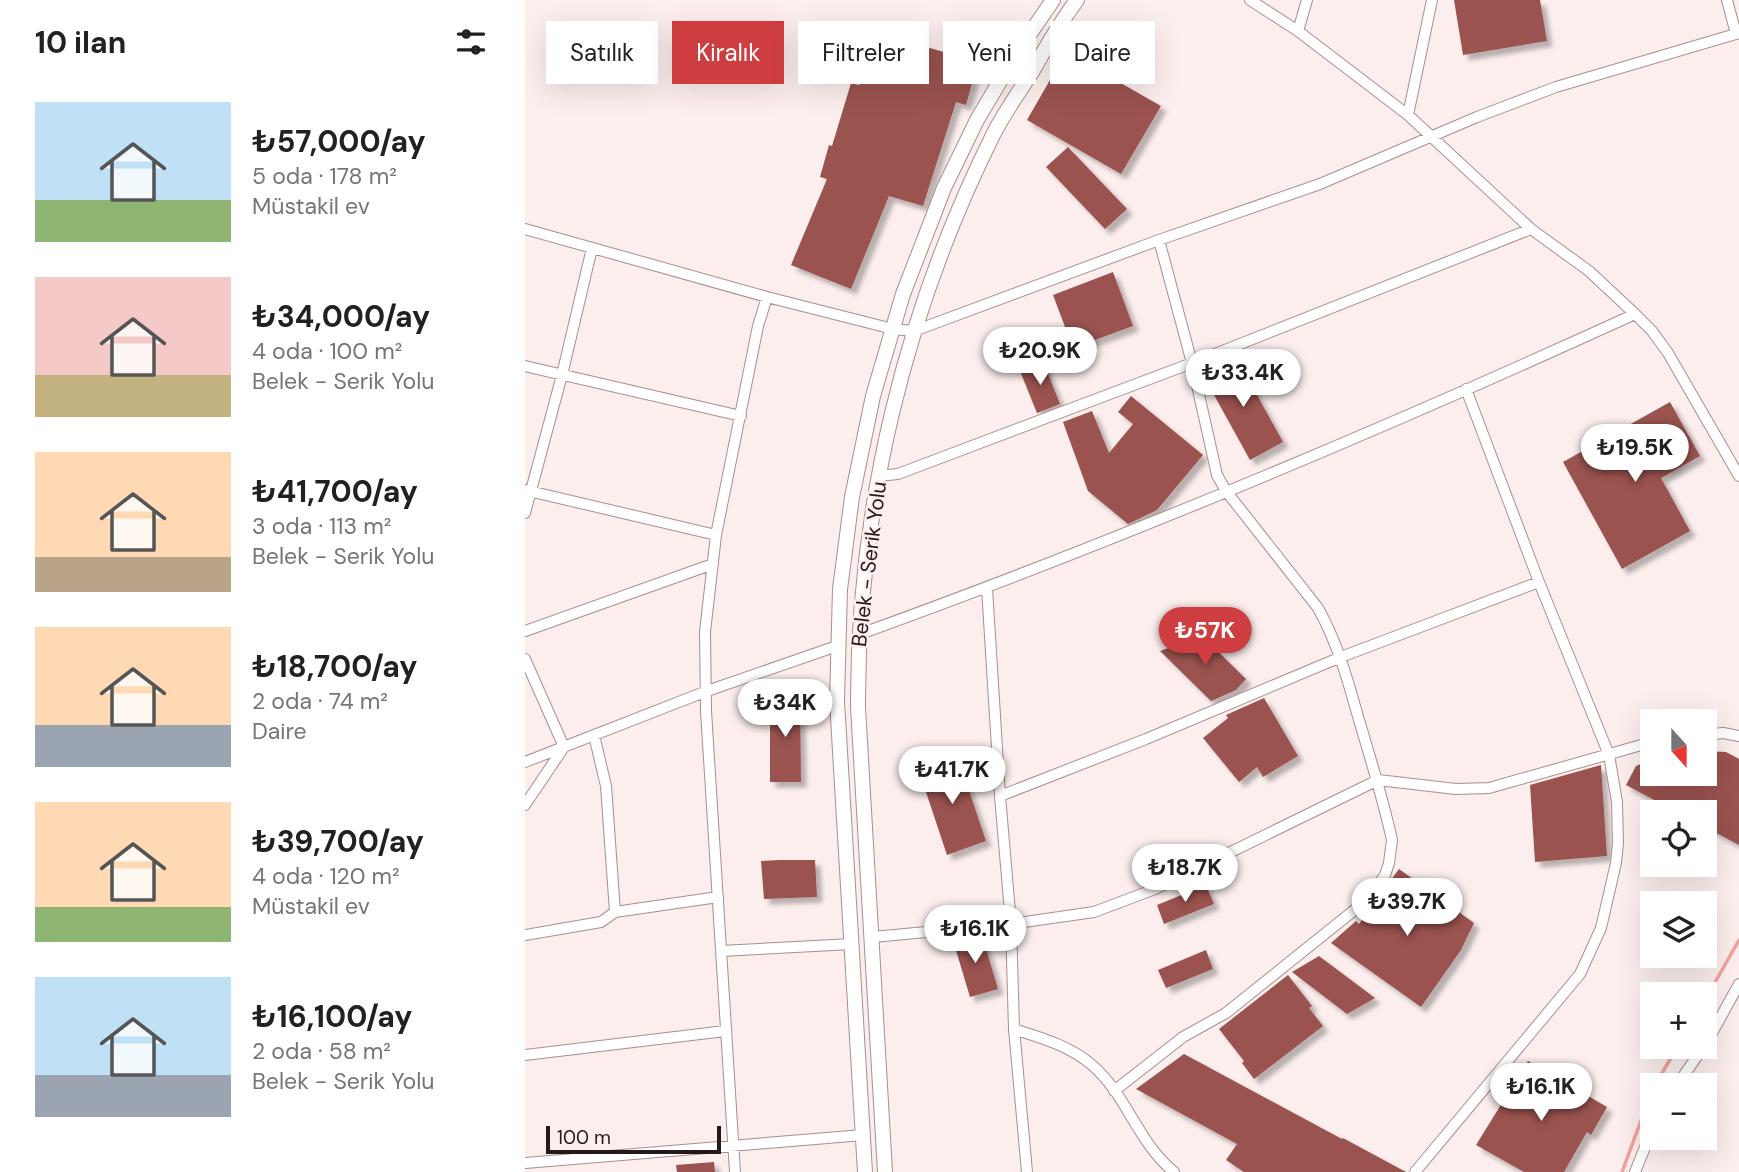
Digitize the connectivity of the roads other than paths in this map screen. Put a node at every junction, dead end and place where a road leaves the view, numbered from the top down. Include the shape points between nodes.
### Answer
1 (1053, 0) edge
2 (1077, 0) edge
3 (1250, 0) edge
4 (1307, 0) edge
5 (1432, 0) edge
6 (1727, 0) edge
7 (1298, 31) junction
8 (1738, 34) edge
9 (1408, 115) junction
10 (1431, 138) junction
11 (525, 229) edge
12 (1531, 229) junction
13 (1159, 240) junction
14 (592, 248) junction
15 (767, 297) junction
16 (1635, 314) junction
17 (893, 329) junction
18 (914, 331) junction
19 (1192, 363) junction
20 (525, 366) edge
21 (562, 375) junction
22 (1467, 389) junction
23 (741, 416) junction
24 (878, 476) junction
25 (1739, 476) edge
26 (528, 491) edge
27 (1226, 491) junction
28 (525, 513) edge
29 (716, 535) junction
30 (713, 564) junction
31 (1539, 582) junction
32 (987, 588) junction
33 (525, 631) edge
34 (860, 634) junction
35 (837, 646) junction
36 (1341, 657) junction
37 (525, 659) edge
38 (706, 691) junction
39 (1717, 734) edge
40 (594, 735) junction
41 (1739, 736) edge
42 (1640, 746) edge
43 (564, 747) junction
44 (1609, 755) junction
45 (525, 762) edge
46 (1378, 780) junction
47 (1000, 796) junction
48 (525, 805) edge
49 (718, 897) junction
50 (615, 912) junction
51 (1011, 924) junction
52 (525, 935) edge
53 (873, 937) junction
54 (852, 944) junction
55 (721, 951) junction
56 (1739, 984) edge
57 (1014, 1029) junction
58 (725, 1031) junction
59 (525, 1055) edge
60 (1685, 1073) edge
61 (1114, 1091) junction
62 (863, 1135) junction
63 (733, 1146) junction
64 (1644, 1150) edge
65 (525, 1163) edge
66 (735, 1172) edge
67 (865, 1172) edge
68 (885, 1172) edge
69 (1027, 1172) edge
70 (1174, 1172) edge
71 (1415, 1172) edge
72 (1635, 1172) edge

1 - 17 main road, Belek - Serik Yolu via 971,132 944,188
2 - 18 main road, Belek - Serik Yolu via 994,133 951,227
3 - 7 street
4 - 7 street
5 - 9 street
6 - 8 street
7 - 9 street
8 - 10 street via 1556,87
9 - 10 street
10 - 12 street
10 - 13 street via 1320,184
11 - 14 street
12 - 16 street via 1589,271
12 - 19 street
13 - 18 street
13 - 19 street
14 - 15 street
14 - 21 street
15 - 17 street
15 - 23 street
16 - 22 street
16 - 25 street via 1668,353
17 - 18 street
17 - 35 main road, Belek - Serik Yolu via 873,396 852,497
18 - 24 main road, Belek - Serik Yolu
19 - 24 street via 898,474
19 - 27 street via 1214,467
20 - 21 street
21 - 23 street
21 - 26 street
22 - 27 street
22 - 31 street
23 - 29 street
24 - 34 main road, Belek - Serik Yolu
26 - 28 street
26 - 29 street
27 - 32 street
27 - 36 street via 1318,608
29 - 30 street
30 - 33 street
30 - 38 street via 705,632
31 - 36 street
31 - 44 street
32 - 34 street
32 - 47 street
34 - 53 main road, Belek - Serik Yolu via 858,707
35 - 38 street
35 - 54 main road, Belek - Serik Yolu
36 - 46 street
36 - 47 street
37 - 43 street
38 - 40 street
38 - 49 street
39 - 41 street
40 - 43 street
40 - 50 street via 605,786
42 - 44 street
43 - 45 street
43 - 48 street
44 - 46 street via 1489,788
44 - 71 street via 1618,843 1595,945 1571,986
46 - 51 street via 1136,898 1071,917
46 - 61 street via 1392,840 1389,863 1376,890 1226,1013 1183,1037
47 - 51 street
49 - 50 street
49 - 55 street
50 - 52 street via 601,922
51 - 53 street
51 - 57 street
53 - 68 main road, Belek - Serik Yolu
54 - 55 street
54 - 62 main road, Belek - Serik Yolu
55 - 58 street
56 - 60 street
57 - 61 street via 1079,1055
57 - 69 street
58 - 59 street
58 - 63 street
61 - 70 street via 1143,1138
62 - 63 street
62 - 67 main road, Belek - Serik Yolu
63 - 65 street
63 - 66 street
64 - 72 street

